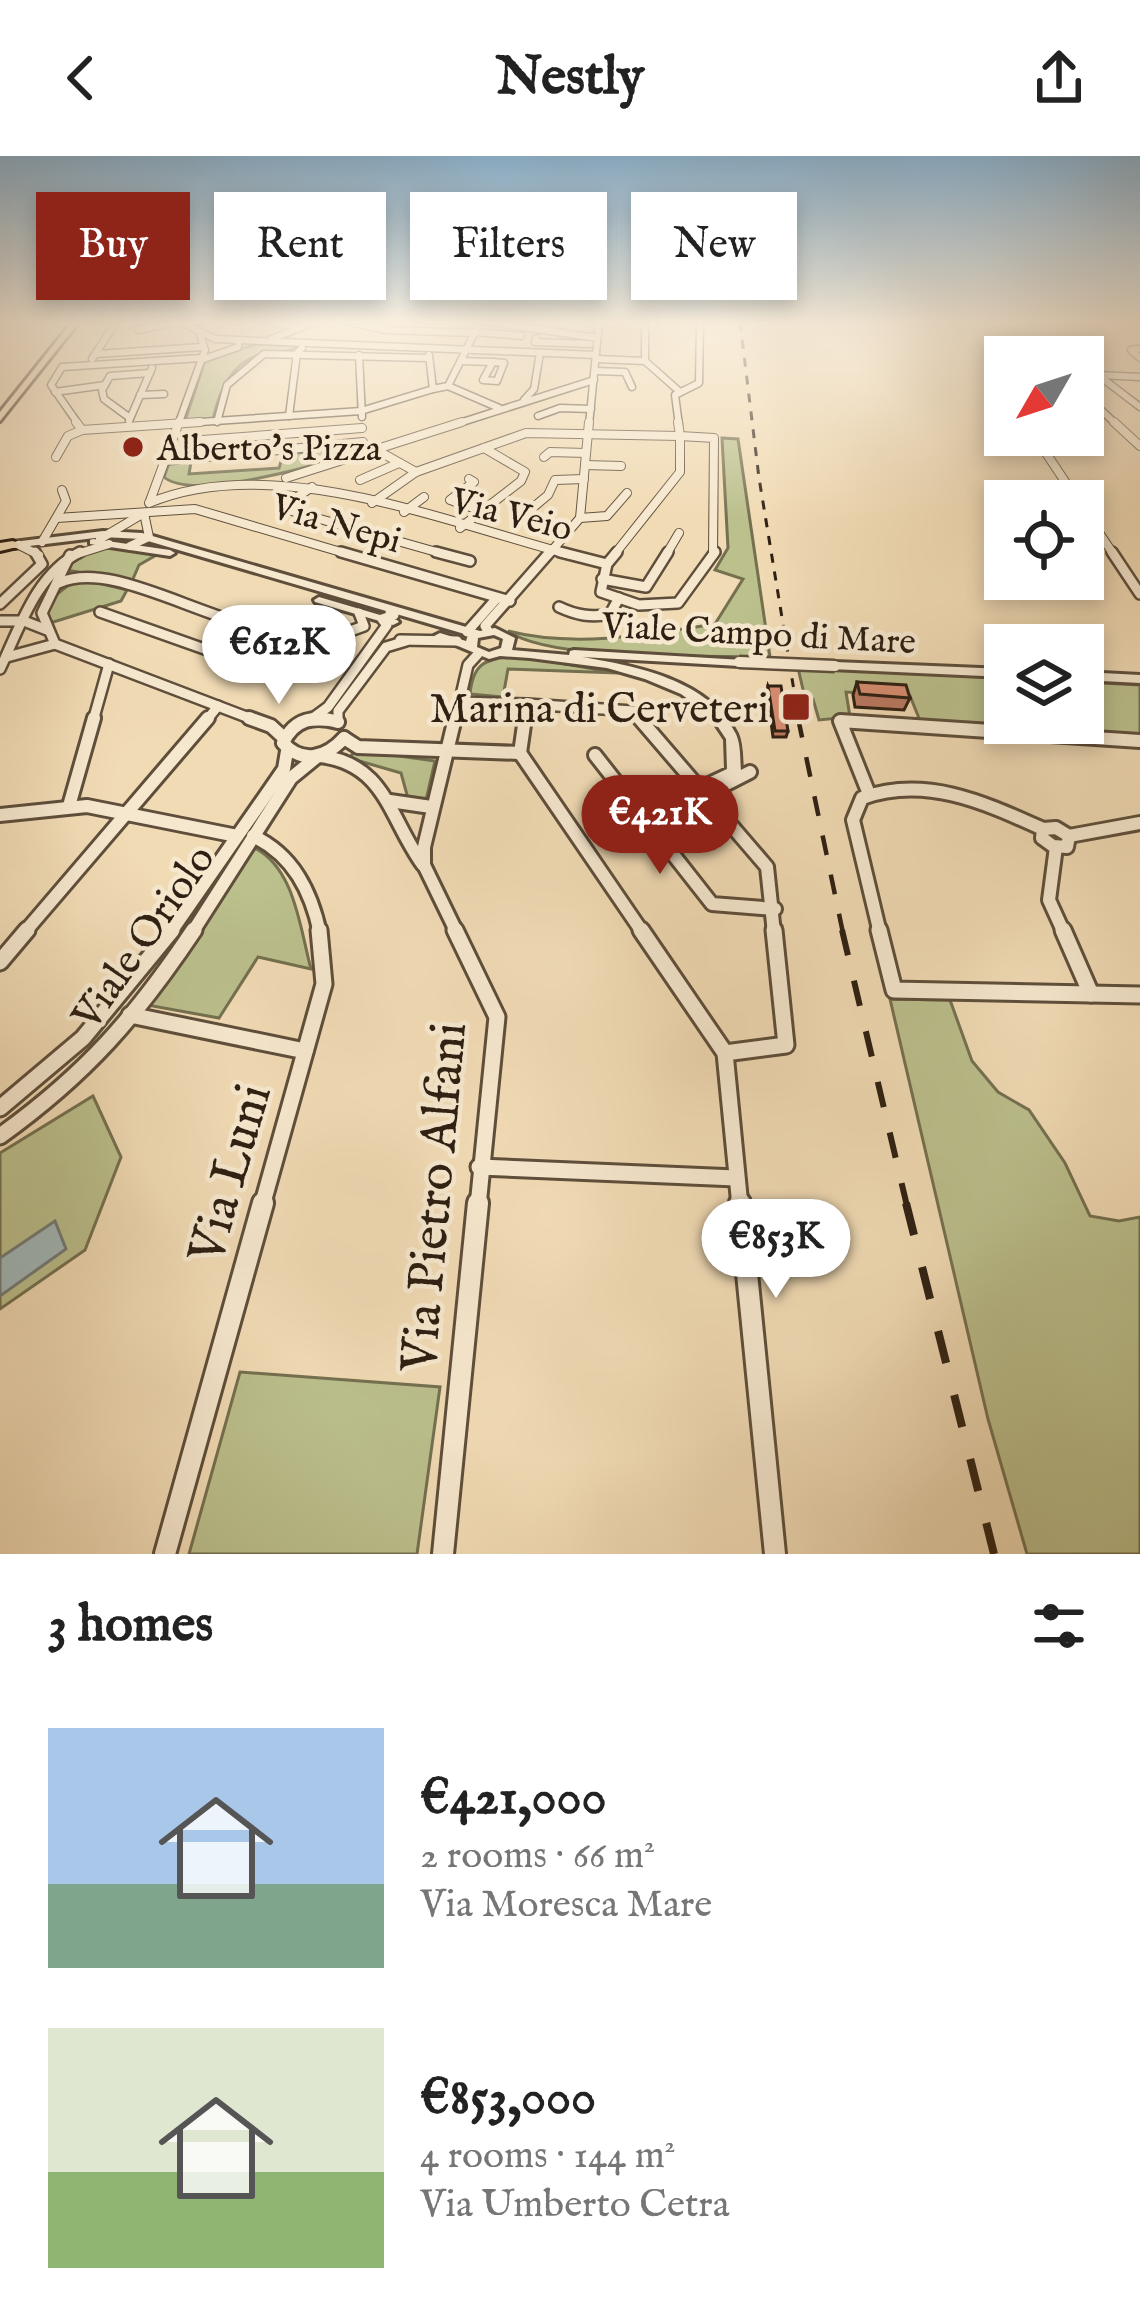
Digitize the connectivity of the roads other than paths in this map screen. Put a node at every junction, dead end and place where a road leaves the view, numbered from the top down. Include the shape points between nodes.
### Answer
1 (25, 387) edge
2 (53, 387) edge
3 (58, 387) edge
4 (89, 387) edge
5 (105, 387) edge
6 (144, 387) edge
7 (191, 387) edge
8 (226, 387) edge
9 (293, 387) edge
10 (361, 387) edge
11 (442, 387) edge
12 (451, 387) edge
13 (522, 387) edge
14 (536, 387) edge
15 (553, 387) edge
16 (592, 387) edge
17 (679, 387) edge
18 (691, 387) edge
19 (1112, 387) edge
20 (434, 389) joint
21 (684, 391) junction
22 (55, 392) junction
23 (536, 392) junction
24 (592, 393) junction
25 (164, 394) dead end
26 (140, 395) junction
27 (1140, 407) edge
28 (499, 408) junction
29 (591, 409) junction
30 (362, 411) junction
31 (1104, 413) edge
32 (289, 416) junction
33 (538, 416) dead end
34 (1, 418) edge
35 (130, 418) junction
36 (217, 422) junction
37 (195, 423) junction
38 (1140, 423) edge
39 (178, 424) junction
40 (1118, 426) junction
41 (126, 427) junction
42 (362, 428) junction
43 (82, 430) junction
44 (588, 433) junction
45 (679, 436) junction
46 (189, 442) junction
47 (363, 442) junction
48 (1140, 446) edge
49 (484, 448) junction
50 (376, 449) junction
51 (586, 453) junction
52 (56, 457) dead end
53 (544, 457) dead end
54 (183, 460) junction
55 (165, 461) junction
56 (399, 463) junction
57 (585, 465) junction
58 (621, 466) dead end
59 (416, 472) junction
60 (158, 479) junction
61 (469, 479) dead end
62 (584, 479) junction
63 (360, 480) dead end
64 (280, 481) junction
65 (202, 487) junction
66 (312, 487) junction
67 (182, 488) junction
68 (62, 490) dead end
69 (627, 494) dead end
70 (424, 497) dead end
71 (372, 503) junction
72 (147, 509) junction
73 (195, 509) junction
74 (482, 511) junction
75 (404, 512) junction
76 (524, 515) dead end
77 (57, 518) junction
78 (580, 518) junction
79 (460, 528) junction
80 (679, 532) dead end
81 (375, 534) junction
82 (149, 537) junction
83 (103, 541) junction
84 (1104, 541) edge
85 (48, 542) junction
86 (8, 546) edge
87 (130, 546) junction
88 (550, 552) junction
89 (348, 554) junction
90 (70, 555) junction
91 (470, 561) dead end
92 (608, 564) junction
93 (602, 579) junction
94 (55, 586) junction
95 (40, 589) junction
96 (1140, 595) edge
97 (497, 598) junction
98 (619, 598) junction
99 (510, 602) junction
100 (0, 607) edge
101 (559, 608) dead end
102 (100, 612) dead end
103 (359, 613) junction
104 (386, 615) junction
105 (0, 621) edge
106 (24, 621) junction
107 (257, 629) junction
108 (361, 629) junction
109 (47, 630) junction
110 (380, 635) junction
111 (406, 640) junction
112 (473, 640) junction
113 (0, 642) edge
114 (14, 642) junction
115 (55, 644) junction
116 (370, 646) junction
117 (506, 648) junction
118 (566, 652) junction
119 (223, 656) junction
120 (6, 657) junction
121 (543, 657) junction
122 (109, 664) junction
123 (0, 669) edge
124 (261, 669) dead end
125 (984, 673) edge
126 (1104, 677) edge
127 (1140, 679) edge
128 (460, 702) junction
129 (527, 704) junction
130 (218, 706) junction
131 (313, 718) junction
132 (338, 722) junction
133 (297, 724) junction
134 (271, 726) junction
135 (344, 738) junction
136 (1140, 741) edge
137 (285, 744) junction
138 (446, 751) junction
139 (520, 753) junction
140 (595, 755) dead end
141 (318, 756) junction
142 (750, 772) dead end
143 (702, 791) junction
144 (869, 794) junction
145 (390, 801) junction
146 (69, 806) junction
147 (431, 807) junction
148 (128, 813) junction
149 (0, 815) edge
150 (1140, 823) edge
151 (1043, 829) junction
152 (245, 836) junction
153 (1069, 836) junction
154 (1056, 847) junction
155 (424, 865) junction
156 (775, 909) junction
157 (0, 962) edge
158 (1091, 994) junction
159 (1140, 995) edge
160 (109, 1011) junction
161 (132, 1015) junction
162 (305, 1051) junction
163 (725, 1053) junction
164 (0, 1108) edge
165 (0, 1136) edge
166 (479, 1167) junction
167 (736, 1178) junction
168 (165, 1554) edge
169 (442, 1554) edge
170 (775, 1554) edge

1 - 34 main road
2 - 22 street
3 - 22 street
4 - 22 street
5 - 35 street via 104,399
6 - 26 street
7 - 39 street
8 - 36 street
9 - 32 street
10 - 30 street
11 - 20 street
12 - 28 street
13 - 23 street
14 - 23 street
15 - 23 street
16 - 24 street
17 - 21 street
18 - 21 street
19 - 27 street
20 - 30 street
21 - 45 street via 675,395
22 - 43 street
23 - 24 street
23 - 28 street
24 - 29 street
25 - 26 street
26 - 35 street
28 - 50 street
29 - 33 street
29 - 44 street
30 - 32 street
30 - 42 street
31 - 40 street
32 - 36 street
35 - 41 street
36 - 37 street
37 - 39 street
37 - 46 street
38 - 40 street
39 - 41 street
39 - 55 street
40 - 48 street
41 - 43 street
42 - 46 street
42 - 47 street
43 - 52 street
44 - 45 street
44 - 49 street via 526,433
44 - 51 street
45 - 92 street via 680,472
45 - 98 street via 714,438 716,550 678,603 660,608
46 - 54 street
47 - 50 street
47 - 54 street
49 - 59 street
49 - 74 street via 525,472
50 - 56 street
50 - 64 street
51 - 53 street
51 - 57 street
54 - 55 street
55 - 60 street
56 - 59 street
56 - 63 street
57 - 58 street
57 - 62 street
59 - 71 street
60 - 67 street, Via Veio
60 - 72 street
61 - 74 street via 450,500
62 - 76 street via 555,479
62 - 78 street
64 - 65 street, Via Veio
64 - 66 street, Via Veio
65 - 67 street, Via Veio
65 - 73 street
66 - 71 street, Via Veio
66 - 81 street via 281,508
67 - 72 street, Via Veio
68 - 77 street
69 - 78 street via 607,516
70 - 75 street, Via Veio
71 - 75 street, Via Veio
72 - 73 street, Via Nepi
72 - 77 street
72 - 82 street
72 - 83 street
73 - 89 street, Via Nepi
74 - 79 street
75 - 79 street, Via Veio
77 - 85 street
78 - 88 street
79 - 88 street, Via Veio
80 - 93 street via 646,587
81 - 89 street
81 - 91 street
82 - 83 street
82 - 87 street
82 - 104 street
83 - 85 street
83 - 87 street
83 - 90 street
84 - 96 street
85 - 86 street
86 - 100 street via 39,554 42,564
87 - 103 street
88 - 92 street, Via Veio
88 - 99 street
89 - 97 street, Via Nepi
90 - 94 street
90 - 95 street
92 - 93 street
93 - 98 street via 601,592
94 - 107 street via 72,577 104,578
94 - 109 street via 43,611
95 - 100 street
95 - 106 street
97 - 99 street, Via Nepi
97 - 112 street
98 - 101 street via 610,614 596,617
99 - 112 street
102 - 119 street
103 - 104 street
103 - 108 street
104 - 110 street
104 - 112 street
105 - 106 street
106 - 109 street
106 - 114 street
107 - 108 street via 342,637
107 - 119 street
108 - 116 street
109 - 115 street
110 - 111 street
110 - 116 street
111 - 112 street
111 - 132 street via 386,647
112 - 117 street
112 - 117 street via 501,633
112 - 128 street
113 - 114 street
114 - 120 street
115 - 120 street
115 - 122 street
116 - 131 street
117 - 118 street, Viale Campo di Mare
117 - 121 street
118 - 121 street
118 - 125 street, Viale Campo di Mare, bridge
119 - 124 street
120 - 123 street
121 - 143 street via 637,672 711,708 734,739 735,768
122 - 130 street
122 - 146 street
126 - 127 street
128 - 129 street
128 - 138 street
129 - 139 street
129 - 143 street via 628,708
130 - 134 street
130 - 148 street
131 - 132 street
131 - 133 street
132 - 135 street
133 - 134 street
133 - 137 street, Viale Oriolo
134 - 137 street
135 - 138 street via 358,747
135 - 141 street, Viale Oriolo
136 - 144 street via 840,721
137 - 141 street
137 - 152 street, Viale Oriolo via 284,769
138 - 139 street
138 - 147 street
139 - 163 street
140 - 156 street via 712,904
141 - 145 street via 363,769
141 - 152 street, Viale Oriolo
142 - 143 street
143 - 156 street via 766,867
144 - 151 street via 958,796
144 - 158 street via 856,809 855,833 894,990
145 - 147 street
145 - 155 street, Via Pietro Alfani
146 - 148 street
146 - 149 street
147 - 155 street
148 - 152 street
148 - 157 street
150 - 153 street
151 - 153 street
151 - 154 street via 1042,838
152 - 160 street, Viale Oriolo
152 - 161 street, Viale Oriolo
152 - 162 street, Via Luni via 276,845 292,862 322,950 324,984
153 - 154 street via 1070,845
154 - 158 street via 1049,900
155 - 166 street, Via Pietro Alfani via 496,1017
156 - 163 street via 786,1046
158 - 159 street
160 - 161 street
160 - 164 street, Viale Oriolo
161 - 162 street
161 - 165 street, Viale Oriolo via 73,1082
162 - 168 street, Via Luni
163 - 167 street
166 - 167 street
166 - 169 street, Via Pietro Alfani
167 - 170 street

